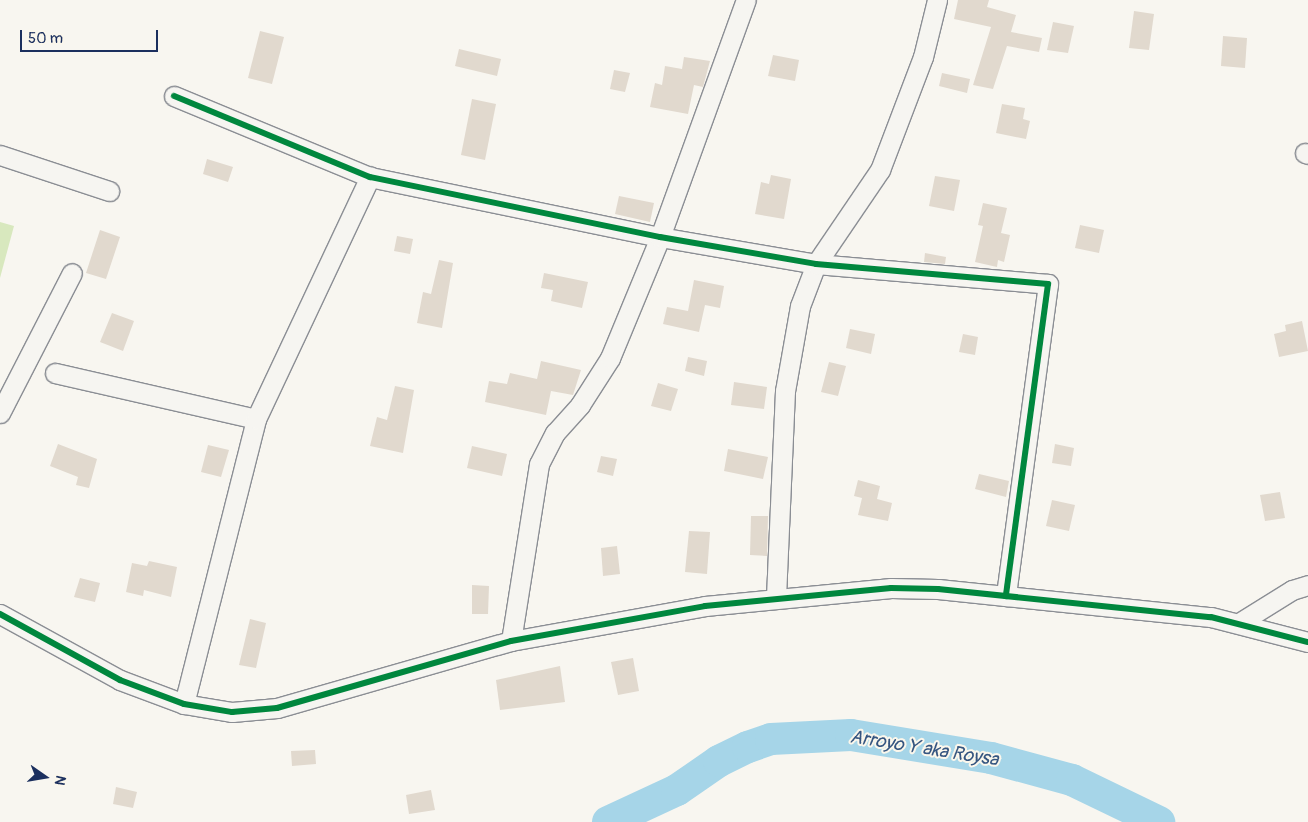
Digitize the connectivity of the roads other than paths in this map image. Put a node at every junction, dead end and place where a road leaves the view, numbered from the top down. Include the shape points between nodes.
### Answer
1 (746, 0) edge
2 (937, 0) edge
3 (174, 96) dead end
4 (0, 155) edge
5 (370, 178) junction
6 (110, 191) dead end
7 (660, 238) junction
8 (816, 264) junction
9 (72, 273) dead end
10 (55, 373) dead end
11 (0, 412) edge
12 (256, 419) junction
13 (1308, 585) edge
14 (1006, 596) junction
15 (776, 598) junction
16 (0, 614) edge
17 (1239, 623) junction
18 (512, 642) junction
19 (1308, 642) edge
20 (184, 704) junction

1 - 7 street
2 - 8 street via 923,57 880,170
3 - 5 street
4 - 6 street
5 - 7 street
5 - 12 street
7 - 8 street
7 - 18 street via 610,358 580,405 555,433 539,464
8 - 14 street via 1048,284
8 - 15 street via 800,306 785,391
9 - 11 street
10 - 12 street
12 - 20 street
13 - 17 street via 1292,590
14 - 15 street via 891,588
14 - 17 street
15 - 18 street via 705,606
16 - 20 street via 120,680
17 - 19 street
18 - 20 street via 277,708 232,712

